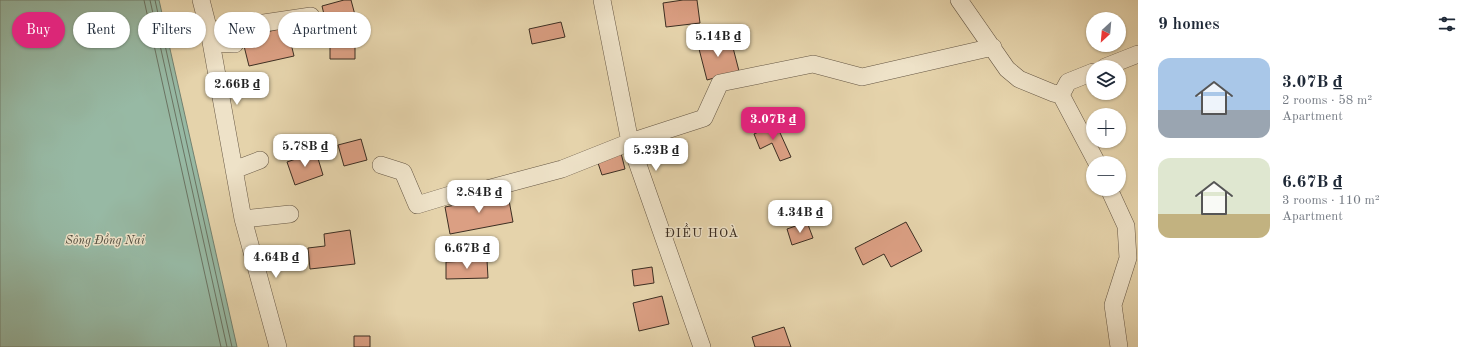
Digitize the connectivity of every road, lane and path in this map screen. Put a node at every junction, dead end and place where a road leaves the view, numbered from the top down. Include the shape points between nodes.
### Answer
1 (201, 0) edge
2 (602, 0) edge
3 (959, 0) edge
4 (278, 23) edge
5 (210, 37) junction
6 (214, 38) edge
7 (993, 47) junction
8 (1138, 54) edge
9 (1123, 60) edge
10 (1086, 75) edge
11 (1061, 95) junction
12 (630, 142) junction
13 (1094, 156) edge
14 (260, 160) dead end
15 (381, 165) dead end
16 (234, 170) junction
17 (1112, 196) edge
18 (290, 214) dead end
19 (243, 219) junction
20 (278, 347) edge
21 (702, 347) edge
22 (1119, 347) edge

1 - 5 street
2 - 12 street
3 - 7 street
4 - 5 street
5 - 6 street
5 - 16 street
7 - 11 street via 1007,69 1019,79
7 - 12 street via 862,77 813,64 720,83 704,118
8 - 9 street
10 - 11 street via 1068,82
11 - 13 street
12 - 15 street via 562,169 486,189 453,194 417,205 403,172
12 - 21 street
14 - 16 street
16 - 19 street
17 - 22 street via 1126,226 1128,258 1113,305
18 - 19 street
19 - 20 street

